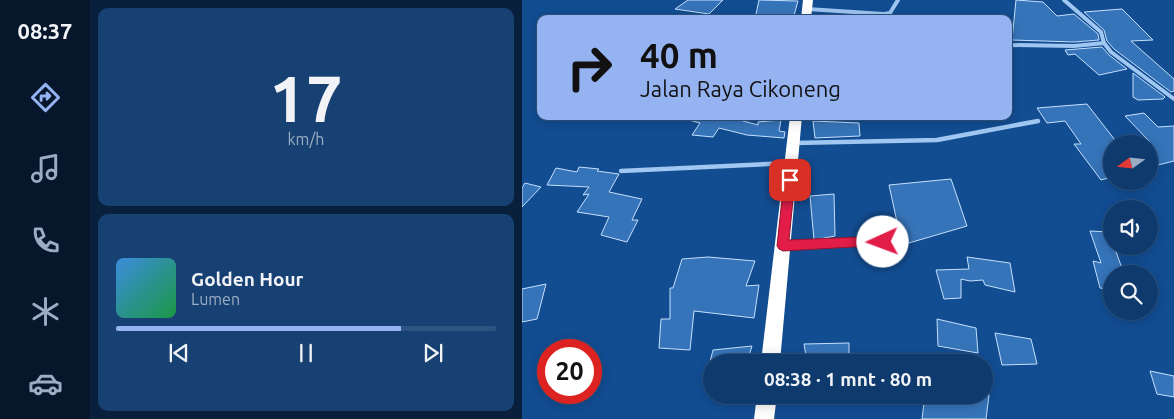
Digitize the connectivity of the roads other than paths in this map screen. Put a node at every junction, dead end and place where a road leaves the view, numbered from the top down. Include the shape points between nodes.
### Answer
1 (898, 0) edge
2 (1064, 0) edge
3 (807, 12) edge
4 (1104, 43) junction
5 (1012, 45) edge
6 (1174, 99) edge
7 (796, 120) edge
8 (1038, 120) dead end
9 (794, 143) junction
10 (791, 163) junction
11 (621, 171) dead end
12 (883, 242) dead end
13 (783, 246) junction
14 (771, 354) edge
15 (766, 404) edge
16 (764, 419) edge

1 - 3 street via 890,13 884,14
2 - 4 street via 1101,32
4 - 5 street
4 - 6 street via 1118,58
7 - 9 highway
8 - 9 street via 937,140
9 - 10 highway
10 - 11 street
10 - 13 highway
12 - 13 lane
13 - 14 highway
15 - 16 highway

